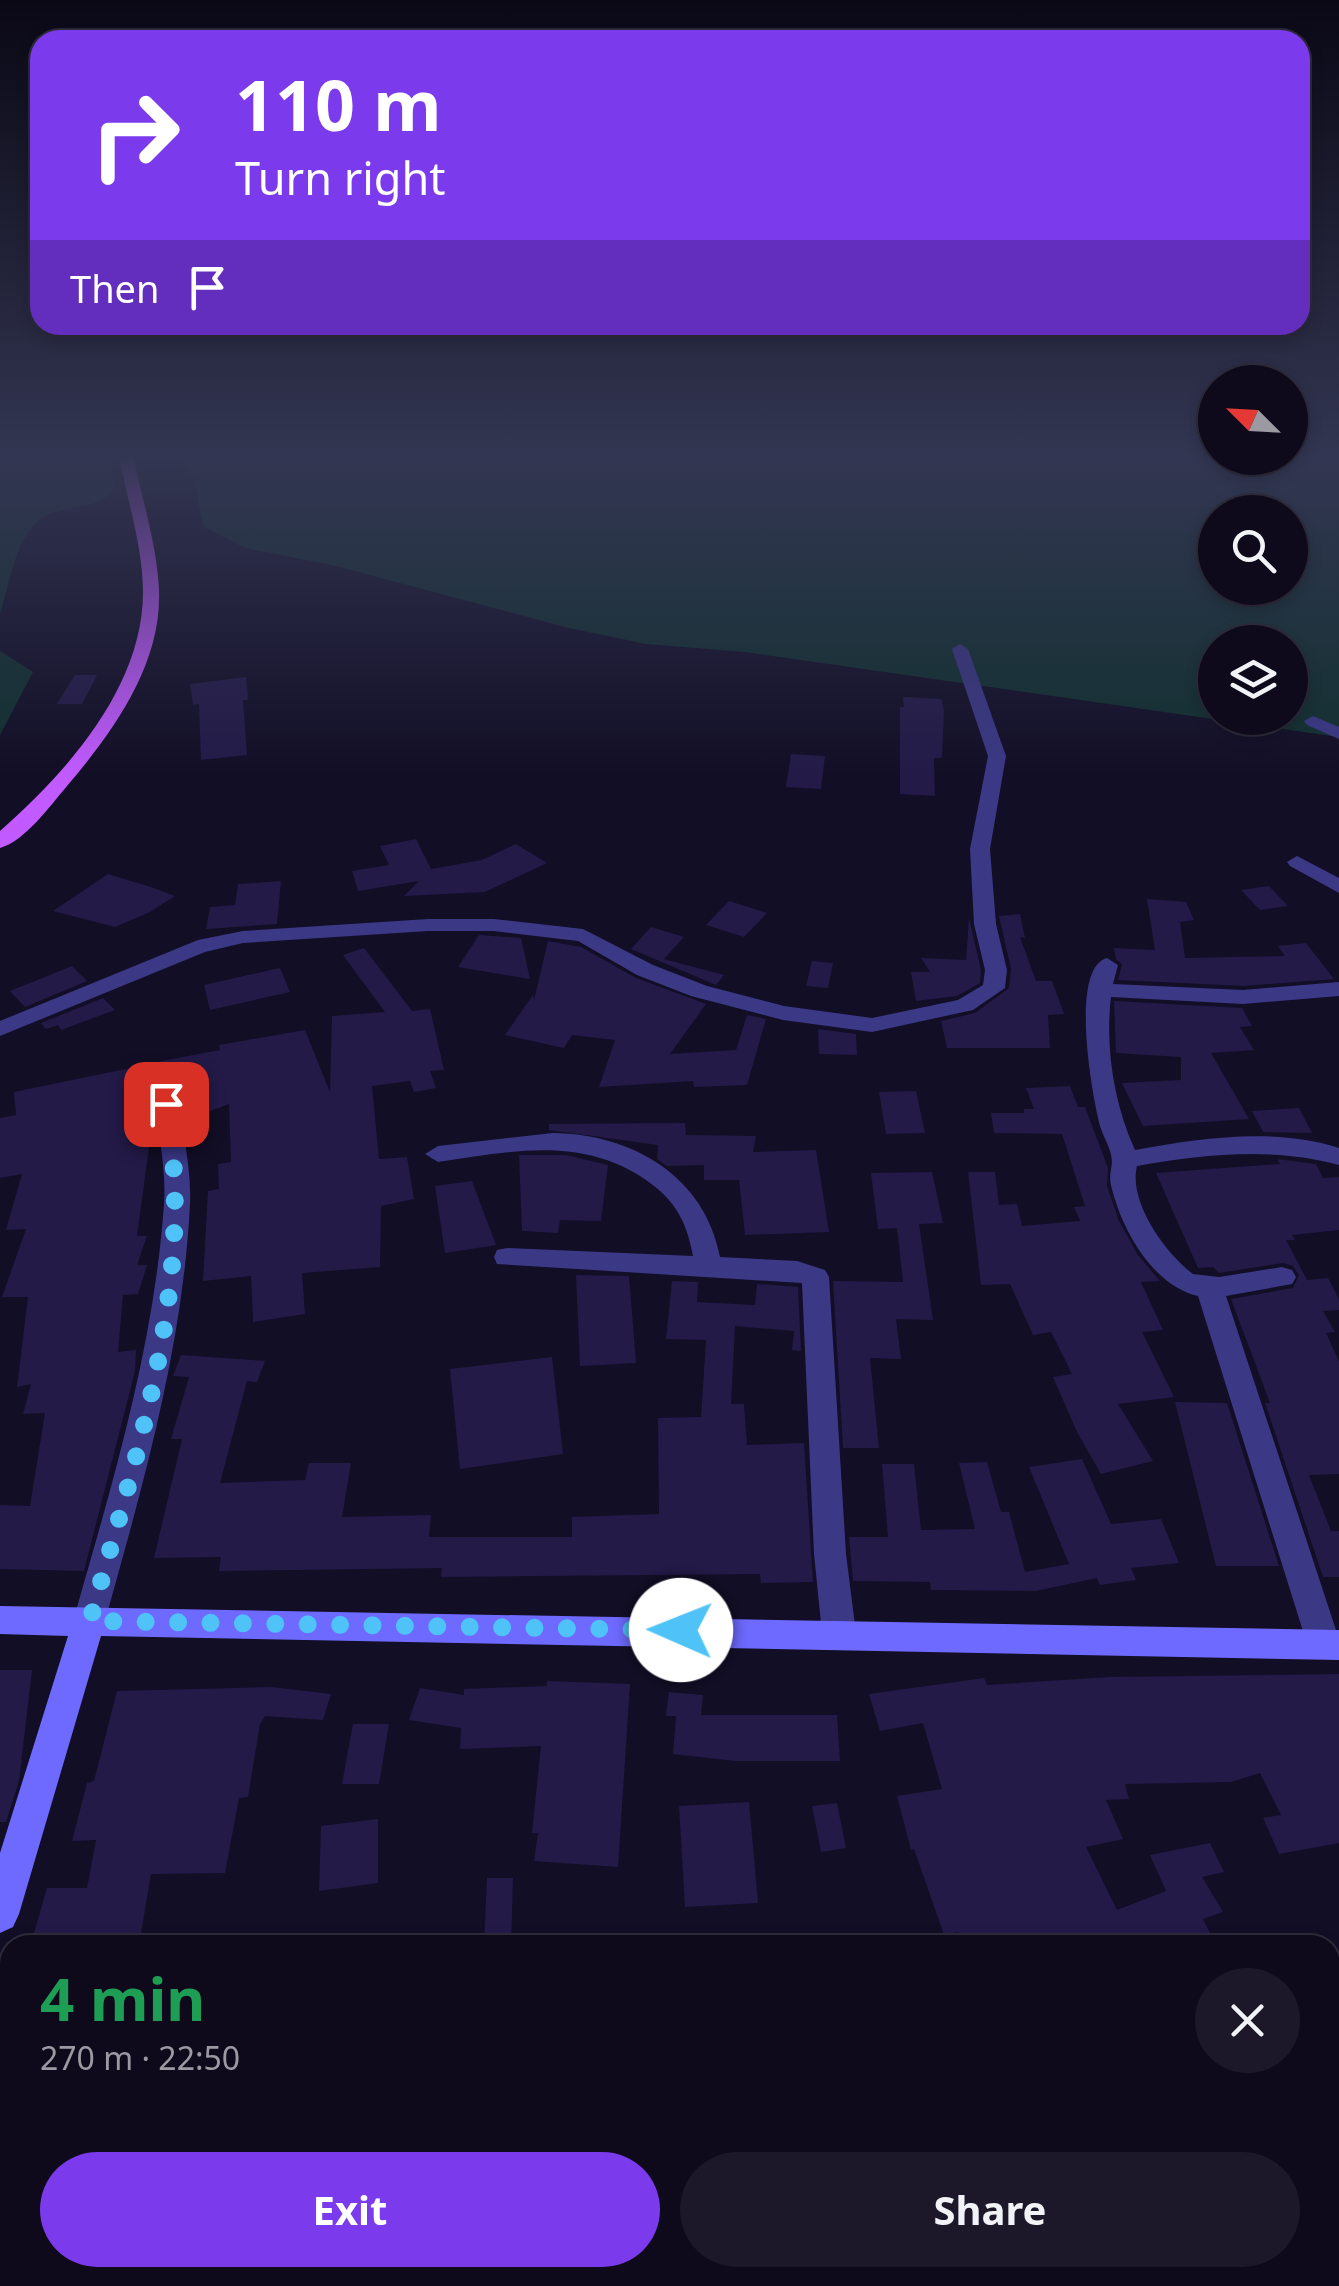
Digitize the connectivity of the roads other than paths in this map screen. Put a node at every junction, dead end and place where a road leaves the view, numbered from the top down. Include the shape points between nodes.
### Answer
1 (145, 562) edge
2 (960, 649) dead end
3 (1313, 721) dead end
4 (1339, 734) edge
5 (0, 842) edge
6 (1297, 862) dead end
7 (1339, 886) edge
8 (1106, 965) dead end
9 (1097, 990) junction
10 (1339, 990) edge
11 (0, 1029) edge
12 (167, 1082) dead end
13 (438, 1154) dead end
14 (1339, 1157) edge
15 (1125, 1160) junction
16 (507, 1258) dead end
17 (708, 1266) junction
18 (1282, 1277) dead end
19 (1209, 1286) junction
20 (0, 1620) edge
21 (90, 1621) junction
22 (839, 1633) junction
23 (1331, 1644) edge
24 (0, 1914) edge

1 - 5 main road via 151,594 134,672 111,718
2 - 11 street via 997,756 980,849 994,988 965,1005 872,1025 783,1012 666,980 583,934 428,925 198,947
3 - 4 street
6 - 7 street
8 - 9 street
9 - 10 street via 1243,997
9 - 15 street via 1108,1102
12 - 21 street via 178,1199 161,1336 148,1412
13 - 17 street via 574,1141 627,1159 683,1196 698,1218
14 - 15 street via 1312,1147 1237,1148
15 - 19 street via 1122,1176 1136,1217 1168,1268 1184,1282
16 - 17 street
17 - 22 street via 815,1277
18 - 19 street
19 - 23 street
20 - 21 main road
21 - 22 main road
21 - 24 main road
22 - 23 main road

